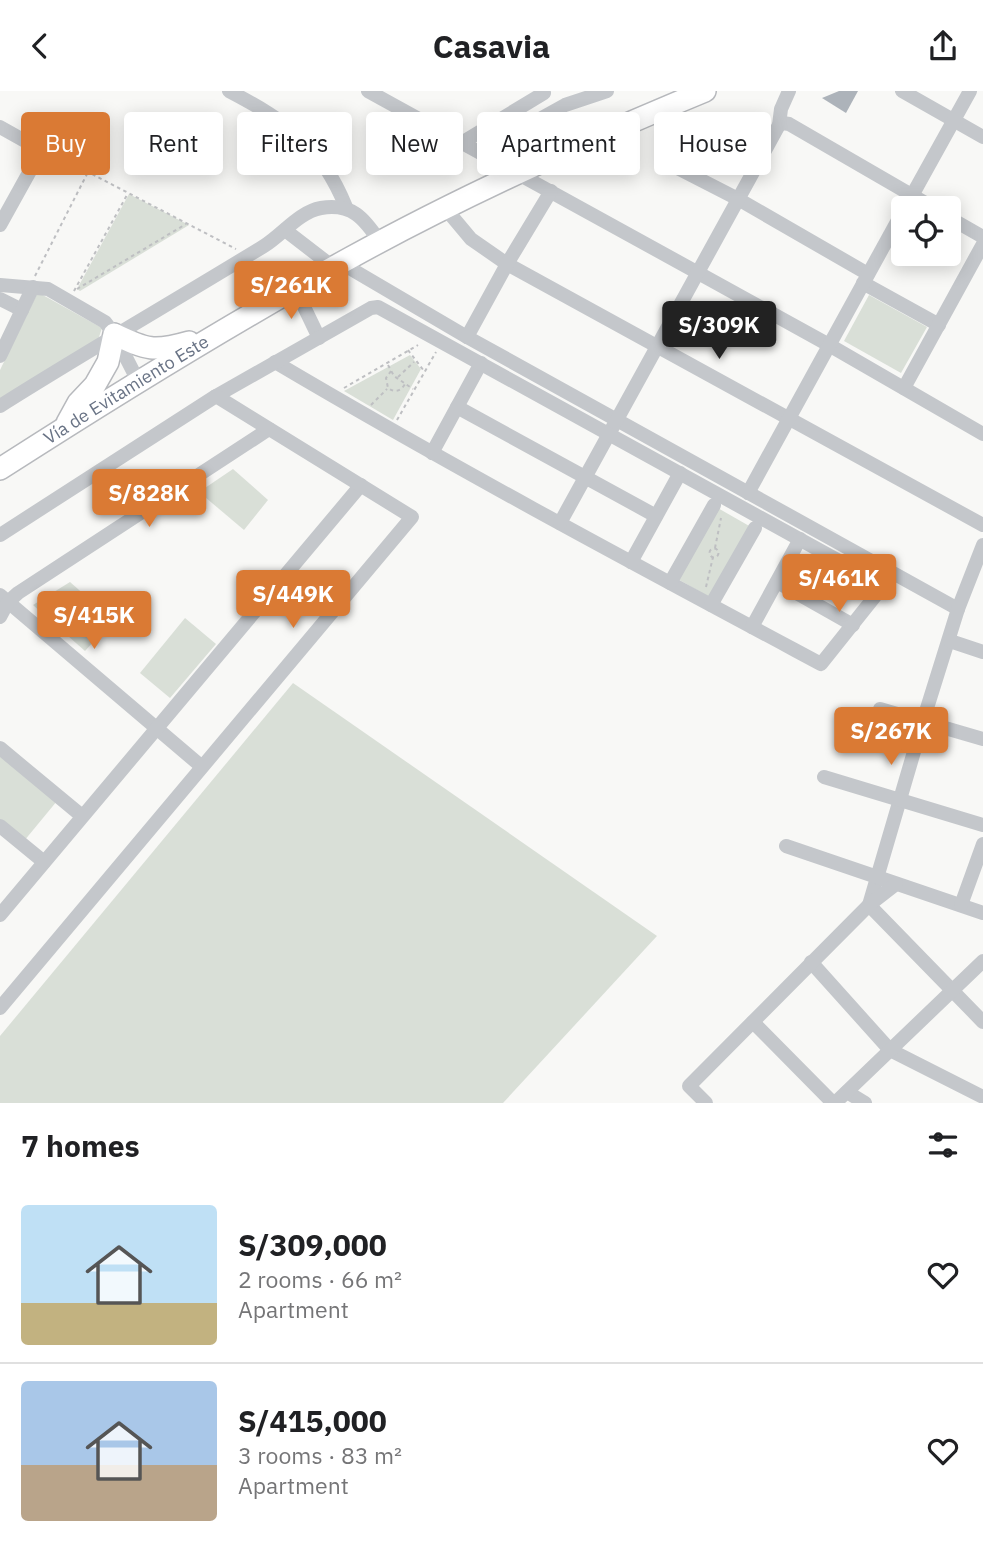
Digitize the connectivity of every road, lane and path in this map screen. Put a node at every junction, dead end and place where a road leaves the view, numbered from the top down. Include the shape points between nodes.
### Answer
1 (229, 91) edge
2 (368, 91) edge
3 (607, 91) edge
4 (705, 91) edge
5 (789, 91) edge
6 (902, 91) edge
7 (970, 91) edge
8 (542, 92) edge
9 (565, 105) junction
10 (407, 112) edge
11 (552, 112) edge
12 (640, 120) edge
13 (954, 121) junction
14 (779, 125) junction
15 (0, 127) edge
16 (983, 137) edge
17 (21, 139) edge
18 (463, 142) joint
19 (477, 150) edge
20 (27, 175) edge
21 (86, 175) edge
22 (94, 175) edge
23 (514, 175) edge
24 (522, 175) edge
25 (691, 175) edge
26 (551, 191) junction
27 (128, 193) junction
28 (894, 196) edge
29 (912, 196) edge
30 (738, 199) junction
31 (346, 207) junction
32 (445, 208) junction
33 (187, 224) junction
34 (961, 224) edge
35 (0, 225) edge
36 (285, 230) junction
37 (891, 234) edge
38 (983, 237) edge
39 (380, 242) junction
40 (983, 244) edge
41 (248, 255) junction
42 (507, 264) junction
43 (337, 265) junction
44 (697, 273) junction
45 (866, 279) junction
46 (0, 285) edge
47 (33, 287) junction
48 (295, 289) junction
49 (0, 299) edge
50 (22, 310) junction
51 (939, 325) junction
52 (114, 334) junction
53 (211, 337) junction
54 (467, 337) junction
55 (319, 338) junction
56 (422, 343) dead end
57 (829, 345) junction
58 (657, 347) junction
59 (408, 350) junction
60 (436, 351) dead end
61 (0, 356) edge
62 (416, 361) junction
63 (275, 362) junction
64 (387, 363) junction
65 (481, 363) junction
66 (391, 371) junction
67 (424, 372) junction
68 (397, 378) junction
69 (138, 381) junction
70 (405, 384) junction
71 (388, 388) junction
72 (904, 388) junction
73 (414, 389) junction
74 (331, 395) junction
75 (216, 396) junction
76 (0, 406) edge
77 (369, 407) dead end
78 (457, 407) junction
79 (788, 418) junction
80 (617, 419) junction
81 (65, 427) junction
82 (981, 427) edge
83 (269, 429) junction
84 (391, 430) junction
85 (609, 434) junction
86 (432, 453) junction
87 (0, 469) edge
88 (680, 473) junction
89 (585, 477) junction
90 (360, 485) junction
91 (748, 493) junction
92 (719, 508) joint
93 (656, 516) junction
94 (559, 523) junction
95 (983, 525) edge
96 (755, 527) dead end
97 (0, 535) edge
98 (800, 539) junction
99 (983, 545) edge
100 (715, 548) junction
101 (713, 557) junction
102 (631, 562) junction
103 (979, 567) edge
104 (777, 582) junction
105 (670, 583) junction
106 (4, 599) edge
107 (708, 600) junction
108 (958, 609) junction
109 (0, 617) edge
110 (853, 625) junction
111 (751, 627) junction
112 (950, 641) junction
113 (983, 652) edge
114 (880, 709) dead end
115 (923, 721) junction
116 (156, 727) junction
117 (983, 739) edge
118 (0, 748) edge
119 (201, 766) junction
120 (824, 777) dead end
121 (900, 800) junction
122 (82, 816) junction
123 (983, 825) edge
124 (0, 826) edge
125 (983, 844) edge
126 (786, 846) dead end
127 (44, 862) junction
128 (877, 877) junction
129 (896, 884) junction
130 (869, 905) junction
131 (961, 905) junction
132 (2, 907) edge
133 (983, 913) edge
134 (983, 961) edge
135 (811, 962) junction
136 (952, 990) junction
137 (0, 1007) edge
138 (753, 1022) junction
139 (983, 1022) edge
140 (890, 1050) junction
141 (847, 1092) junction
142 (983, 1097) edge
143 (706, 1103) edge
144 (834, 1103) edge
145 (864, 1103) edge

1 - 31 street via 285,123 312,147
2 - 10 street
3 - 9 street
4 - 12 highway, Vía de Evitamiento Este
5 - 14 street
6 - 13 street
7 - 13 street
8 - 9 street
8 - 18 street
9 - 11 street
13 - 16 street
13 - 29 street
14 - 28 street via 789,124
14 - 30 street
15 - 17 street
18 - 19 street
20 - 35 street
21 - 47 path via 35,272
22 - 27 path
23 - 32 highway, Vía de Evitamiento Este
24 - 26 street
25 - 30 street
26 - 42 street
26 - 44 street
27 - 33 path
27 - 33 path via 74,291
30 - 44 street
30 - 45 street
31 - 36 street via 309,211
31 - 39 street
32 - 39 highway, Vía de Evitamiento Este
32 - 42 street via 471,239
33 - 41 path
34 - 38 street
36 - 41 street
36 - 43 street
37 - 45 street
39 - 43 highway, Vía de Evitamiento Este
40 - 51 street
41 - 52 street
42 - 54 street
42 - 58 street
43 - 48 highway, Vía de Evitamiento Este
43 - 54 street
44 - 57 street
44 - 58 street
45 - 51 street
45 - 57 street
46 - 47 street
47 - 50 street
47 - 52 street via 48,289 105,322
48 - 53 highway, Vía de Evitamiento Este
48 - 55 street
49 - 50 street
50 - 61 street
51 - 72 street
52 - 53 highway via 140,347 162,349
52 - 69 street
52 - 76 street
52 - 81 highway via 108,362
53 - 69 highway, Vía de Evitamiento Este
54 - 80 street
55 - 63 street
55 - 65 street via 378,307
56 - 59 path
57 - 72 street
57 - 79 street
58 - 79 street
58 - 80 street
59 - 62 path
59 - 64 path
60 - 67 path
62 - 67 path
62 - 68 path
63 - 74 street
63 - 75 street
64 - 66 path
64 - 74 path
65 - 78 street
65 - 85 street
66 - 68 path
66 - 71 path via 385,380
67 - 73 path
68 - 70 path
69 - 81 highway, Vía de Evitamiento Este
70 - 71 path via 396,391
70 - 73 path
71 - 77 path
72 - 82 street
73 - 84 path
74 - 84 street
75 - 83 street
75 - 97 street
78 - 86 street
78 - 89 street
79 - 91 street
79 - 95 street
80 - 85 street
80 - 91 street
81 - 87 highway, Vía de Evitamiento Este
83 - 90 street
83 - 106 street
84 - 86 street
85 - 88 street
85 - 89 street
86 - 94 street
88 - 93 street
88 - 98 street
89 - 93 street
89 - 94 street
90 - 116 street
90 - 119 street via 412,517
91 - 108 street
92 - 100 path
92 - 105 street
93 - 102 street
94 - 102 street
96 - 107 street
98 - 104 street
98 - 110 street via 886,586
99 - 103 street
100 - 101 path via 710,551
100 - 101 path via 719,555
101 - 107 path
102 - 105 street
103 - 108 street
104 - 110 street
104 - 111 street
105 - 107 street
106 - 109 street
106 - 116 street
107 - 111 street
108 - 112 street
110 - 111 street via 821,664
112 - 113 street
112 - 115 street
114 - 115 street
115 - 117 street
115 - 121 street
116 - 119 street
116 - 122 street
118 - 122 street
119 - 137 street
120 - 121 street
121 - 123 street
121 - 128 street
122 - 127 street
124 - 127 street
125 - 131 street
126 - 128 street
127 - 132 street
128 - 129 street
128 - 130 street
129 - 130 street
129 - 131 street
130 - 135 street
130 - 136 street
131 - 133 street
134 - 136 street
135 - 138 street
135 - 140 street
136 - 139 street
136 - 140 street
138 - 143 street via 689,1086
138 - 144 street
140 - 141 street
140 - 142 street
141 - 144 street
141 - 145 street

